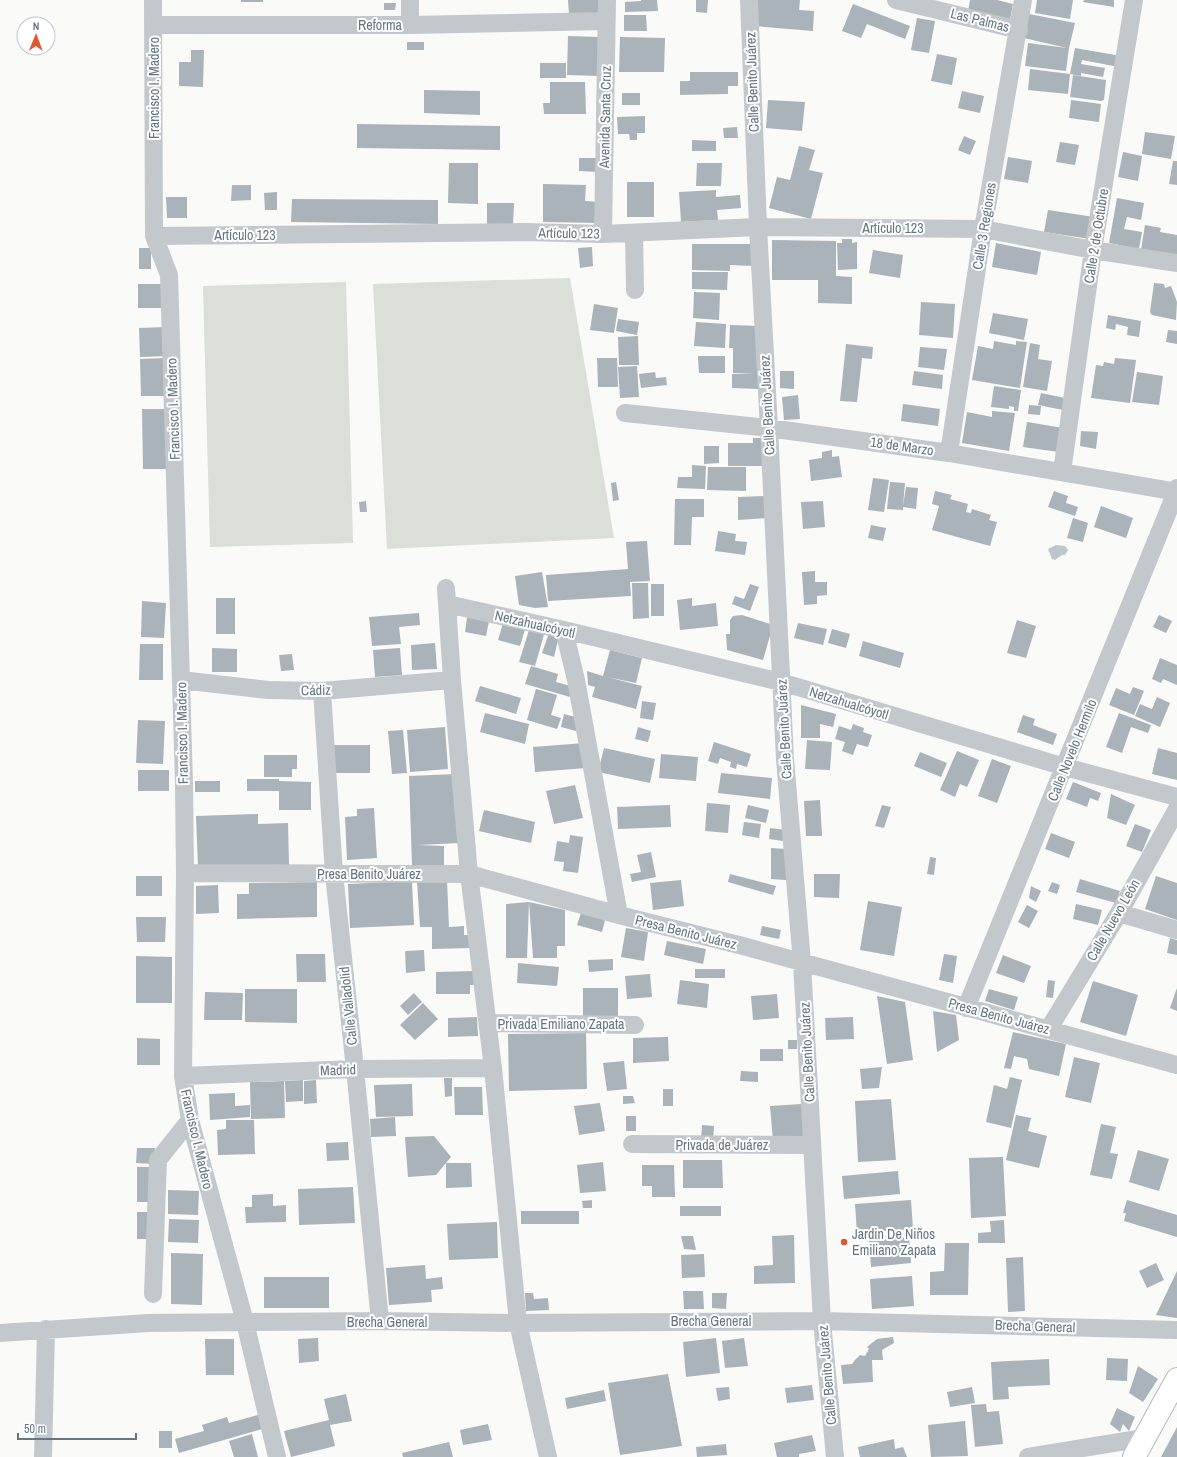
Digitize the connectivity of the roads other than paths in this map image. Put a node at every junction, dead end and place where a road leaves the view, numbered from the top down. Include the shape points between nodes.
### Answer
1 (153, 0) edge
2 (410, 0) edge
3 (607, 0) edge
4 (749, 0) edge
5 (896, 0) edge
6 (1024, 0) edge
7 (1134, 0) edge
8 (606, 22) junction
9 (153, 25) junction
10 (410, 25) junction
11 (1019, 30) junction
12 (758, 227) junction
13 (983, 229) junction
14 (634, 233) junction
15 (603, 234) junction
16 (154, 236) junction
17 (1093, 250) junction
18 (1177, 263) edge
19 (634, 290) dead end
20 (625, 413) dead end
21 (769, 428) junction
22 (949, 453) junction
23 (1062, 472) junction
24 (1177, 491) edge
25 (564, 630) junction
26 (181, 680) junction
27 (452, 680) junction
28 (781, 682) junction
29 (322, 691) junction
30 (1065, 767) junction
31 (1177, 797) edge
32 (1177, 809) edge
33 (184, 873) junction
34 (334, 874) junction
35 (469, 874) junction
36 (1118, 913) junction
37 (619, 915) junction
38 (1177, 930) edge
39 (802, 963) junction
40 (966, 1008) junction
41 (488, 1023) junction
42 (635, 1024) dead end
43 (1048, 1030) junction
44 (1177, 1065) edge
45 (355, 1068) junction
46 (493, 1068) junction
47 (183, 1076) junction
48 (190, 1120) junction
49 (632, 1144) dead end
50 (812, 1146) junction
51 (153, 1294) dead end
52 (380, 1321) junction
53 (822, 1321) junction
54 (245, 1322) junction
55 (518, 1323) junction
56 (46, 1329) junction
57 (1177, 1330) edge
58 (0, 1332) edge
59 (1177, 1379) edge
60 (1144, 1438) junction
61 (43, 1457) edge
62 (277, 1457) edge
63 (548, 1457) edge
64 (834, 1457) edge
65 (1028, 1457) edge
66 (1134, 1457) edge

1 - 9 street, Francisco I. Madero
2 - 10 street
3 - 8 street, Avenida Santa Cruz
4 - 12 street, Calle Benito Juárez
5 - 11 street, Las Palmas
6 - 11 street, Calle 3 Regiones
7 - 17 street, Calle 2 de Octubre
8 - 10 street, Reforma
8 - 15 street, Avenida Santa Cruz
9 - 10 street, Reforma
9 - 16 street, Francisco I. Madero
11 - 13 street, Calle 3 Regiones
12 - 13 street, Artículo 123
12 - 14 street, Artículo 123
12 - 21 street, Calle Benito Juárez
13 - 17 street, Artículo 123
13 - 22 street, Calle 3 Regiones
14 - 15 street, Artículo 123
14 - 19 street
15 - 16 street, Artículo 123 via 517,232
16 - 26 street, Francisco I. Madero via 169,275
17 - 18 street, Artículo 123
17 - 23 street, Calle 2 de Octubre
20 - 21 street, 18 de Marzo
21 - 22 street, 18 de Marzo
21 - 28 street, Calle Benito Juárez
22 - 23 street, 18 de Marzo
23 - 24 street, 18 de Marzo
24 - 30 street, Calle Novelo Hermilo
25 - 27 street, Netzahualcóyotl via 447,596
25 - 28 street, Netzahualcóyotl
25 - 37 street via 576,680
26 - 29 street, Cádiz via 268,690
26 - 33 street, Francisco I. Madero
27 - 29 street, Cádiz
27 - 35 street
28 - 30 street, Netzahualcóyotl
28 - 39 street, Calle Benito Juárez
29 - 34 street, Calle Valladolid
30 - 31 street, Netzahualcóyotl
30 - 40 street, Calle Novelo Hermilo
32 - 36 street, Calle Nuevo León
33 - 34 street, Presa Benito Juárez
33 - 47 street, Francisco I. Madero
34 - 35 street, Presa Benito Juárez
34 - 45 street, Calle Valladolid
35 - 37 street, Presa Benito Juárez
35 - 41 street
36 - 38 street
36 - 43 street, Calle Nuevo León
37 - 39 street, Presa Benito Juárez
39 - 40 street, Presa Benito Juárez
39 - 50 street, Calle Benito Juárez
40 - 43 street, Presa Benito Juárez
41 - 42 street, Privada Emiliano Zapata
41 - 46 street
43 - 44 street, Presa Benito Juárez
45 - 46 street, Madrid
45 - 47 street, Madrid
45 - 52 street, Calle Valladolid
46 - 55 street
47 - 48 street, Francisco I. Madero
48 - 51 street via 158,1160
48 - 54 street, Francisco I. Madero
49 - 50 street, Privada de Juárez
50 - 53 street, Calle Benito Juárez
52 - 54 street, Brecha General
52 - 55 street, Brecha General
53 - 55 street, Brecha General
53 - 57 street, Brecha General
53 - 64 street, Calle Benito Juárez
54 - 56 street, Brecha General via 148,1323
54 - 62 street, Francisco I. Madero
55 - 63 street
56 - 58 street, Brecha General
56 - 61 street
59 - 60 main road
60 - 65 street
60 - 66 main road

